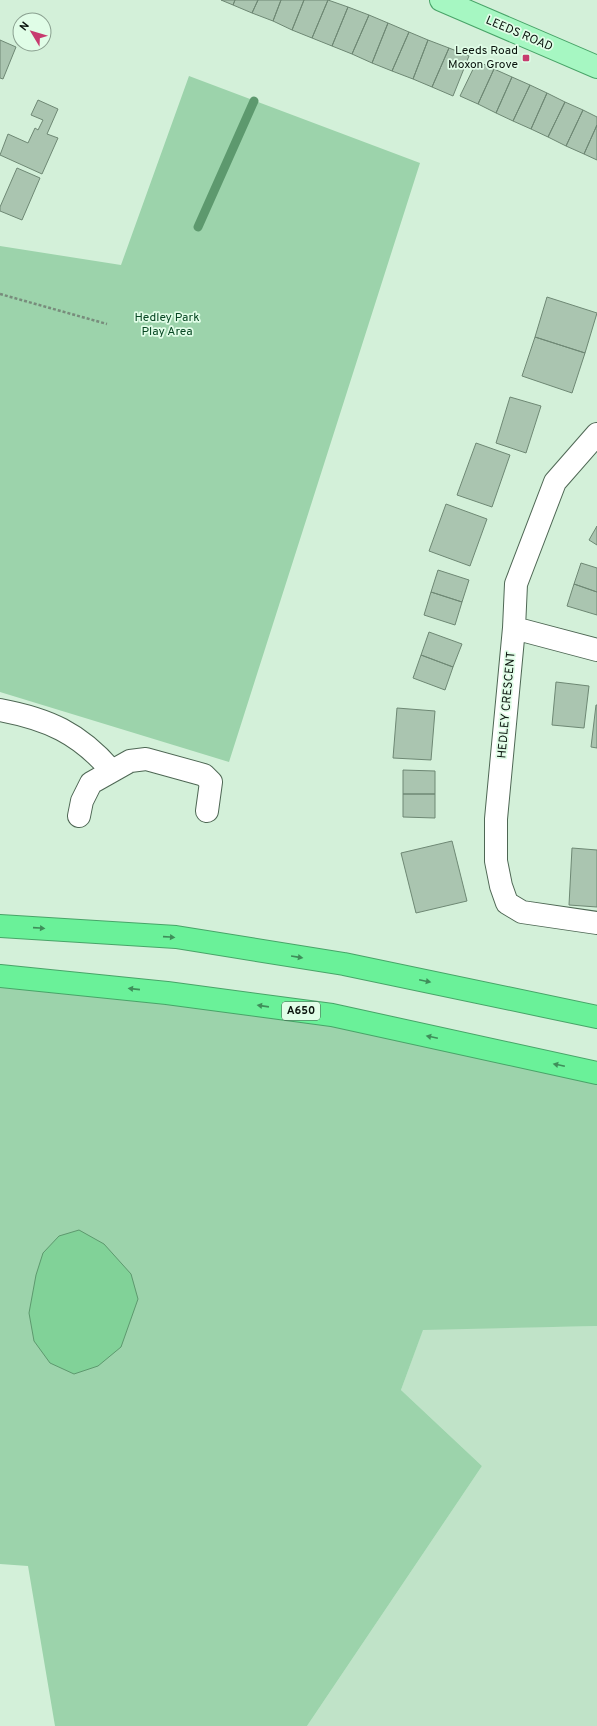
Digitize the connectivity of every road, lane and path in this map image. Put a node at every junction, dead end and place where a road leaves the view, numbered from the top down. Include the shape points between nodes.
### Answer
1 (441, 0) edge
2 (597, 67) edge
3 (0, 294) edge
4 (107, 324) dead end
5 (597, 434) edge
6 (514, 628) junction
7 (597, 650) edge
8 (0, 710) edge
9 (111, 770) junction
10 (207, 811) dead end
11 (79, 816) dead end
12 (597, 923) edge
13 (0, 926) edge
14 (0, 976) edge
15 (597, 1017) edge
16 (597, 1073) edge

1 - 2 main road, LEEDS ROAD
3 - 4 path
5 - 6 street, HEDLEY CRESCENT via 555,482 516,584
6 - 7 street
6 - 12 street, HEDLEY CRESCENT via 496,819 496,861 501,886 507,903 522,912
8 - 9 street via 44,721 79,739
9 - 10 street via 130,761 146,759 204,775 211,782
9 - 11 street via 91,783 82,801
13 -> 15 highway via 176,937 344,964
16 -> 14 highway, A650 via 332,1015 167,993

